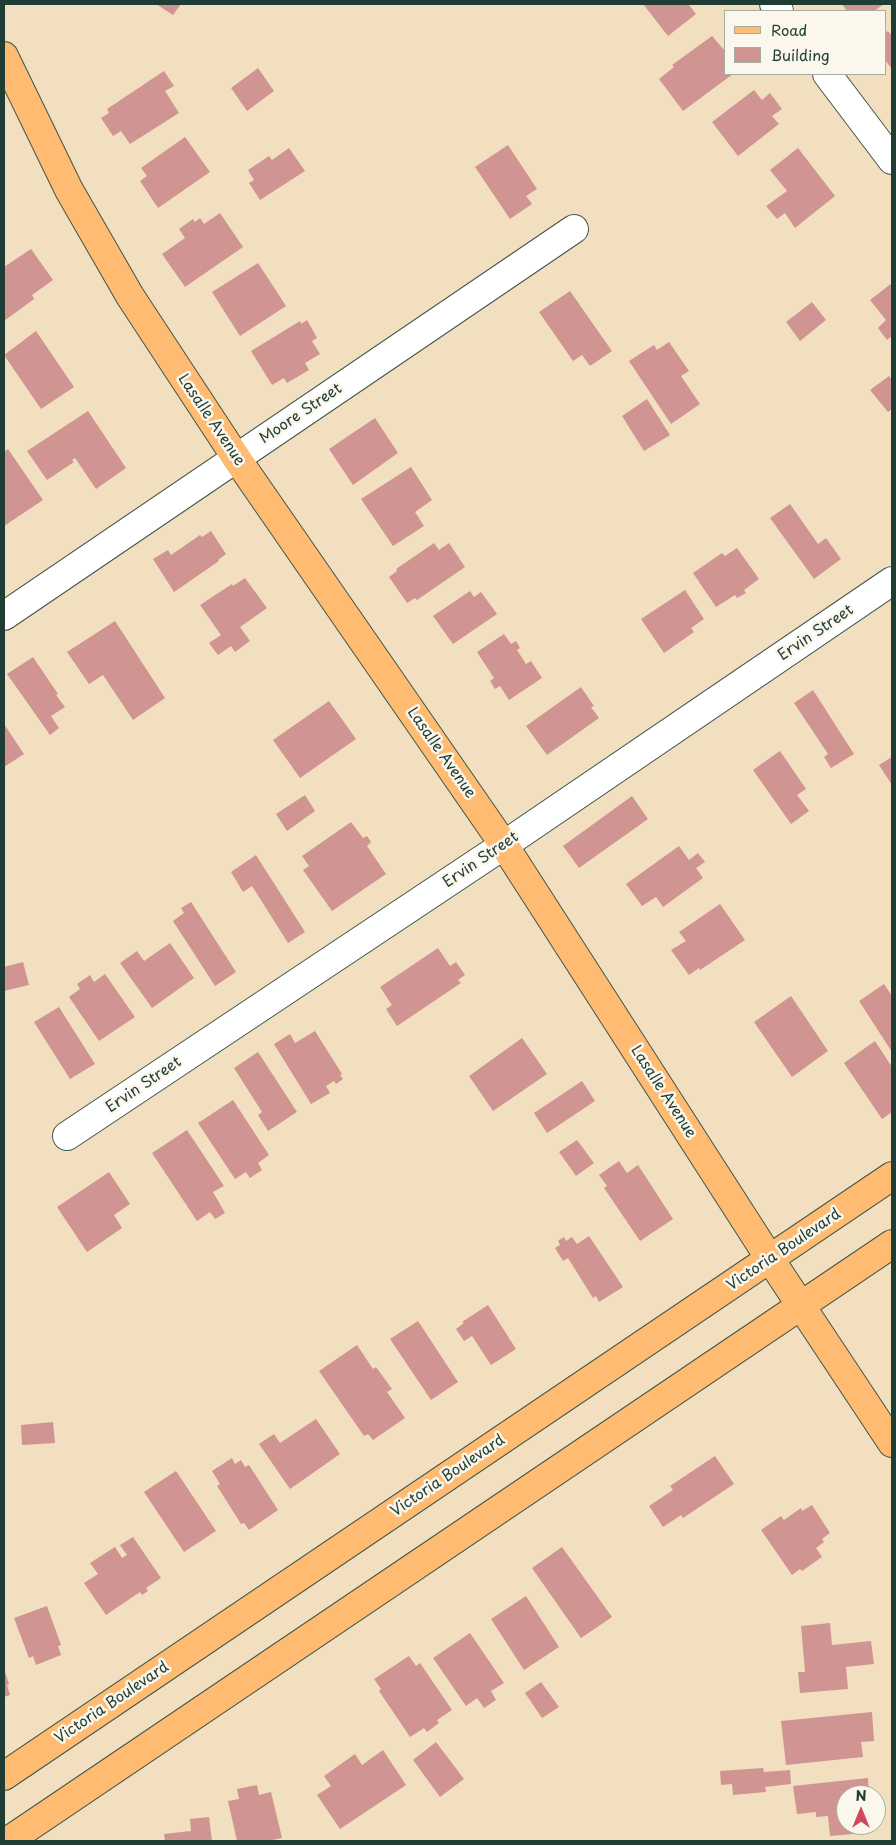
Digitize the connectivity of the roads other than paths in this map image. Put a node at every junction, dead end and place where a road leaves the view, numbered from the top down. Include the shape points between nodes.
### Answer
1 (4, 57) edge
2 (828, 75) edge
3 (892, 160) edge
4 (574, 228) dead end
5 (237, 458) junction
6 (892, 581) edge
7 (4, 616) edge
8 (504, 845) junction
9 (68, 1136) dead end
10 (892, 1176) edge
11 (892, 1244) edge
12 (770, 1259) junction
13 (800, 1305) junction
14 (892, 1443) edge
15 (4, 1776) edge
16 (8, 1841) edge

1 - 5 main road, Lasalle Avenue via 69,190 130,296
2 - 3 street
4 - 5 street, Moore Street
5 - 7 street, Moore Street
5 - 8 main road, Lasalle Avenue
6 - 8 street, Ervin Street
8 - 9 street, Ervin Street
8 - 12 main road, Lasalle Avenue
10 - 12 main road, Victoria Boulevard
11 - 13 main road
12 - 13 main road, Lasalle Avenue
12 - 15 main road, Victoria Boulevard
13 - 14 main road, Lasalle Avenue
13 - 16 main road

